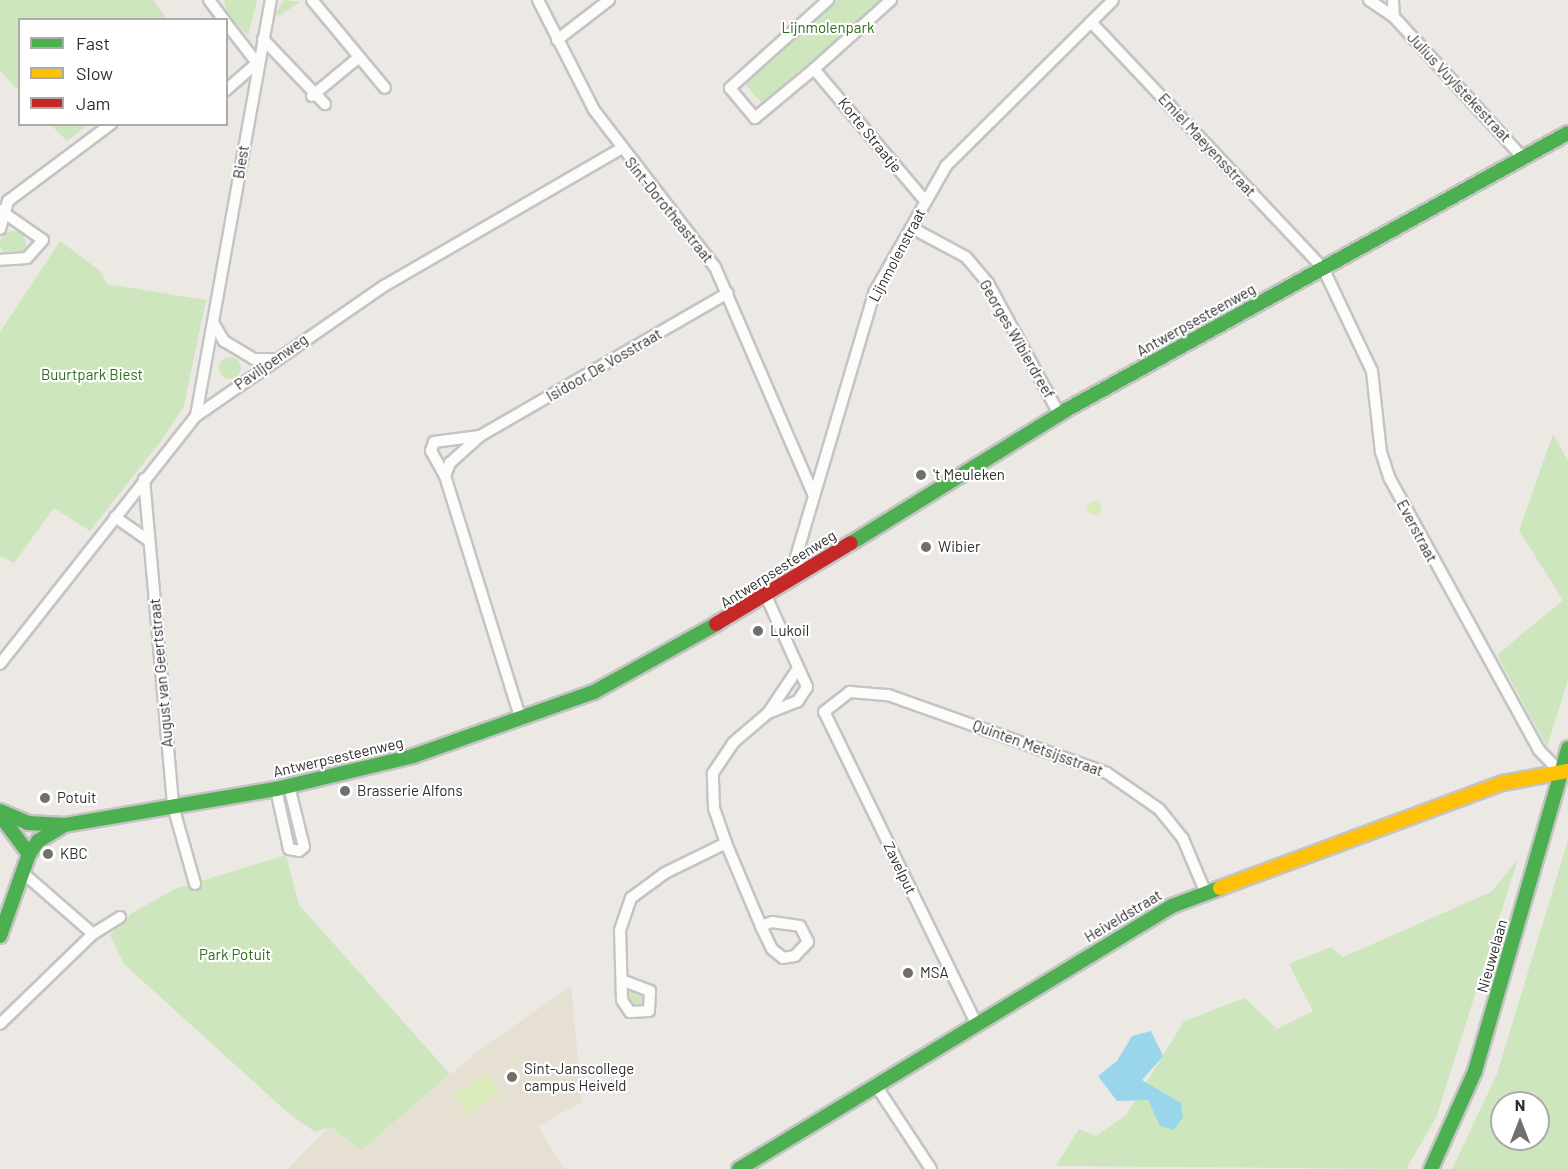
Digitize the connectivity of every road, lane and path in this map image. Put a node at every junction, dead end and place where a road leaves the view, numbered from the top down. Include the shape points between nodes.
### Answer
1 (209, 0) edge
2 (272, 0) edge
3 (312, 0) edge
4 (538, 0) edge
5 (609, 0) edge
6 (828, 0) edge
7 (891, 0) edge
8 (1113, 0) edge
9 (1370, 0) edge
10 (1393, 0) edge
11 (1394, 17) junction
12 (223, 18) edge
13 (1091, 22) junction
14 (228, 25) edge
15 (263, 39) junction
16 (557, 40) junction
17 (359, 57) junction
18 (257, 63) junction
19 (814, 69) junction
20 (228, 88) edge
21 (385, 88) dead end
22 (312, 96) junction
23 (325, 104) dead end
24 (108, 126) edge
25 (1568, 133) edge
26 (620, 149) junction
27 (1522, 158) junction
28 (925, 201) junction
29 (4, 213) edge
30 (912, 228) junction
31 (0, 229) edge
32 (0, 260) edge
33 (1323, 268) junction
34 (728, 293) junction
35 (214, 324) junction
36 (274, 359) junction
37 (1059, 414) junction
38 (196, 417) junction
39 (480, 436) junction
40 (445, 476) junction
41 (144, 479) junction
42 (813, 494) junction
43 (115, 518) junction
44 (148, 540) junction
45 (803, 573) junction
46 (766, 596) junction
47 (0, 664) edge
48 (797, 670) junction
49 (824, 712) joint
50 (768, 713) junction
51 (521, 720) junction
52 (1568, 748) edge
53 (1566, 775) edge
54 (282, 787) junction
55 (173, 806) junction
56 (0, 813) edge
57 (65, 825) junction
58 (726, 843) junction
59 (29, 855) junction
60 (22, 872) junction
61 (195, 884) dead end
62 (1205, 891) junction
63 (120, 917) dead end
64 (761, 926) dead end
65 (93, 934) junction
66 (0, 936) edge
67 (624, 981) dead end
68 (976, 1023) junction
69 (0, 1024) edge
70 (875, 1084) junction
71 (739, 1169) edge
72 (931, 1169) edge
73 (1431, 1169) edge

1 - 12 street
2 - 15 street, Biest
3 - 17 street
4 - 16 street, Sint-Dorotheastraat
5 - 16 street
6 - 19 street via 730,88 755,118
7 - 19 street
8 - 13 street, Lijnmolenstraat
9 - 11 street, Julius Vuylstekestraat
10 - 11 street
11 - 27 street, Julius Vuylstekestraat
13 - 28 street, Lijnmolenstraat via 968,141
13 - 33 street, Emiel Maeyensstraat
14 - 18 street
15 - 18 street, Biest
15 - 22 street
16 - 26 street, Sint-Dorotheastraat
17 - 21 street
17 - 22 street
18 - 20 street
18 - 35 street, Biest
19 - 28 street, Korte Straatje
22 - 23 street
24 - 29 street via 8,201
25 - 27 main road, Antwerpsesteenweg
26 - 34 street, Sint-Dorotheastraat via 715,267
26 - 36 street, Paviljoenweg via 384,286
27 - 33 main road, Antwerpsesteenweg
28 - 30 street, Lijnmolenstraat
29 - 31 street
29 - 32 street via 43,240 27,258
30 - 37 street, Georges Wibierdreef via 966,257 988,283
30 - 42 street, Lijnmolenstraat via 874,293
33 - 37 main road, Antwerpsesteenweg
33 - 53 street, Everstraat via 1372,371 1381,452 1390,479 1539,750
34 - 39 street, Isidoor De Vosstraat
34 - 42 street, Sint-Dorotheastraat
35 - 36 street via 224,341 254,359
35 - 38 street, Biest
36 - 38 street, Paviljoenweg
37 - 45 main road, Antwerpsesteenweg
38 - 41 street, Paviljoenweg
39 - 40 street, Isidoor De Vosstraat via 457,454
39 - 40 street, Isidoor De Vosstraat via 434,442 431,451
40 - 51 street, Isidoor De Vosstraat
41 - 43 street, Paviljoenweg
41 - 44 street, August van Geertstraat
42 - 45 street, Lijnmolenstraat via 796,557
43 - 44 street
43 - 47 street, Paviljoenweg
44 - 55 street, August van Geertstraat
45 - 46 main road, Antwerpsesteenweg
46 - 48 street
46 - 51 main road, Antwerpsesteenweg via 594,692
48 - 50 street
48 - 50 street via 807,687 798,701
49 - 62 street, Quinten Metsijsstraat via 850,692 888,695 1107,772 1159,809 1183,839
49 - 68 street, Zavelput
50 - 58 street via 734,742 713,772 714,808
51 - 54 main road, Antwerpsesteenweg via 413,756
52 - 53 main road, Nieuwelaan
53 - 62 main road, Heiveldstraat via 1509,781
53 - 73 main road, Nieuwelaan via 1475,1071
54 - 54 street via 290,849 298,851 304,847
54 - 55 main road, Antwerpsesteenweg
55 - 57 main road, Antwerpsesteenweg
55 - 61 street, August van Geertstraat
56 - 57 main road via 28,823
56 - 59 main road
57 - 59 main road, Antwerpsesteenweg via 38,841
58 - 64 street
58 - 67 street via 664,873 631,898 620,930
59 - 60 main road, Antwerpsesteenweg
60 - 65 street
60 - 66 main road, Antwerpsesteenweg
62 - 68 main road, Heiveldstraat
63 - 65 street
65 - 69 street
68 - 70 main road, Heiveldstraat
70 - 71 main road, Heiveldstraat
70 - 72 street

